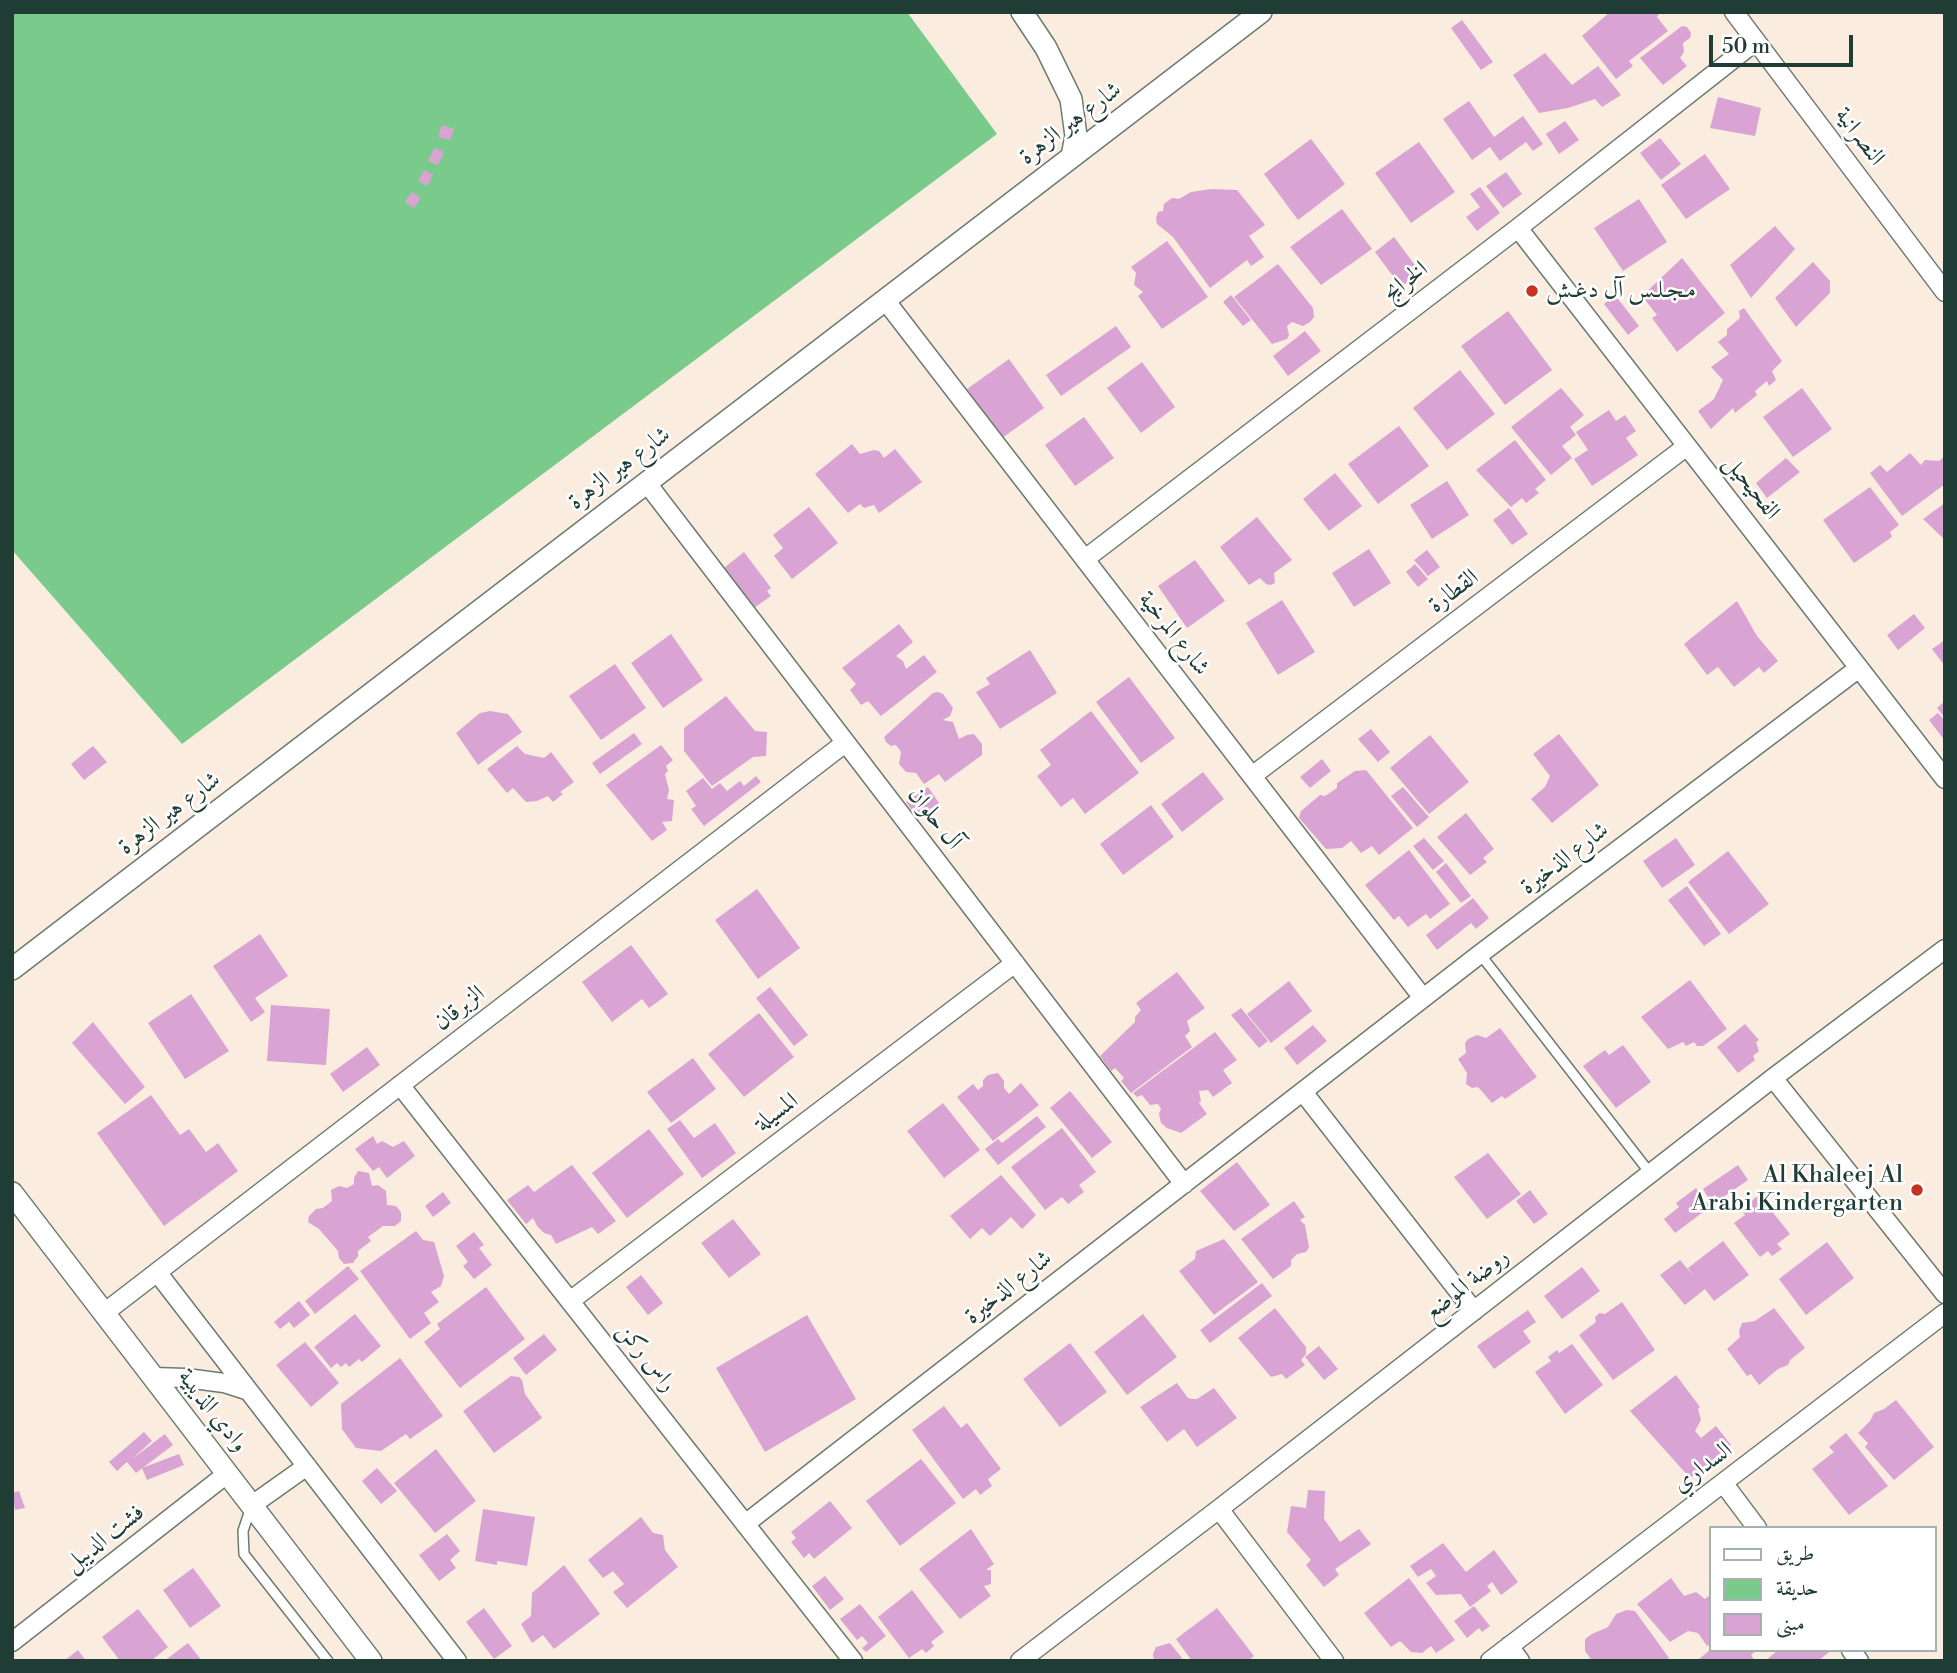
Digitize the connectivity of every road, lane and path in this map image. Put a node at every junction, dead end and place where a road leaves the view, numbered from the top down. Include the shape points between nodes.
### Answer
1 (1021, 12) edge
2 (1040, 12) edge
3 (1261, 12) edge
4 (1734, 12) edge
5 (1756, 41) junction
6 (1108, 130) junction
7 (1072, 156) junction
8 (1518, 228) junction
9 (1945, 292) edge
10 (884, 300) junction
11 (1687, 446) junction
12 (646, 482) junction
13 (1085, 559) junction
14 (1859, 668) junction
15 (845, 743) junction
16 (1252, 776) junction
17 (1945, 779) edge
18 (1945, 949) edge
19 (1480, 954) junction
20 (1014, 963) junction
21 (12, 969) edge
22 (1423, 998) junction
23 (1773, 1078) junction
24 (400, 1085) junction
25 (1303, 1092) junction
26 (1650, 1173) junction
27 (1184, 1184) junction
28 (12, 1193) edge
29 (157, 1272) junction
30 (1945, 1294) edge
31 (570, 1301) junction
32 (1474, 1311) junction
33 (104, 1313) junction
34 (1945, 1313) edge
35 (153, 1377) junction
36 (249, 1391) junction
37 (307, 1466) junction
38 (228, 1473) junction
39 (1724, 1484) junction
40 (252, 1505) junction
41 (1219, 1509) junction
42 (745, 1524) junction
43 (1756, 1526) edge
44 (12, 1642) edge
45 (1514, 1654) edge
46 (368, 1660) edge
47 (328, 1661) edge
48 (457, 1661) edge
49 (853, 1661) edge
50 (1020, 1661) edge
51 (1334, 1661) edge
52 (1490, 1661) edge

1 - 7 street via 1046,48 1071,99 1076,136
2 - 6 street via 1059,45 1082,105
3 - 6 street, شارع هير الزهرة
4 - 5 street, النصرانية
5 - 8 street, الخرايج
5 - 9 street, النصرانية
6 - 7 street, شارع هير الزهرة
7 - 10 street, شارع هير الزهرة
8 - 11 street, الفحيحيل
8 - 13 street, الخرايج
10 - 12 street, شارع هير الزهرة
10 - 13 street, شارع المرخية
11 - 14 street, الفحيحيل
11 - 16 street, القطارة
12 - 15 street, آل حلوان
12 - 21 street, شارع هير الزهرة
13 - 16 street, شارع المرخية
14 - 17 street, الفحيحيل
14 - 19 street, شارع الذخيرة
15 - 20 street, آل حلوان
15 - 24 street, الزبرقان
16 - 22 street, شارع المرخية
18 - 23 street, روضة الموضع
19 - 22 street, شارع الذخيرة
19 - 26 lane
20 - 27 street, آل حلوان
20 - 31 street, المسيلة
22 - 25 street, شارع الذخيرة
23 - 26 street, روضة الموضع
23 - 30 street
24 - 29 street, الزبرقان
24 - 31 street, راس ركن
25 - 27 street, شارع الذخيرة
25 - 32 street
26 - 32 street, روضة الموضع
27 - 42 street, شارع الذخيرة
28 - 33 street, وادي الذيبية
29 - 33 street, الزبرقان
29 - 36 street
31 - 42 street, راس ركن
32 - 41 street, روضة الموضع
33 - 35 street, وادي الذيبية
34 - 39 street, السداري
35 - 36 street via 223,1383
35 - 38 street, وادي الذيبية
36 - 37 street
37 - 40 street
37 - 48 street
38 - 40 street, وادي الذيبية
38 - 44 street, فشت الديبل
39 - 43 street
39 - 45 street, السداري
40 - 46 street, وادي الذيبية
40 - 47 lane via 243,1531 244,1554
41 - 50 street, روضة الموضع
41 - 51 street
42 - 49 street, راس ركن
45 - 52 street, السداري

